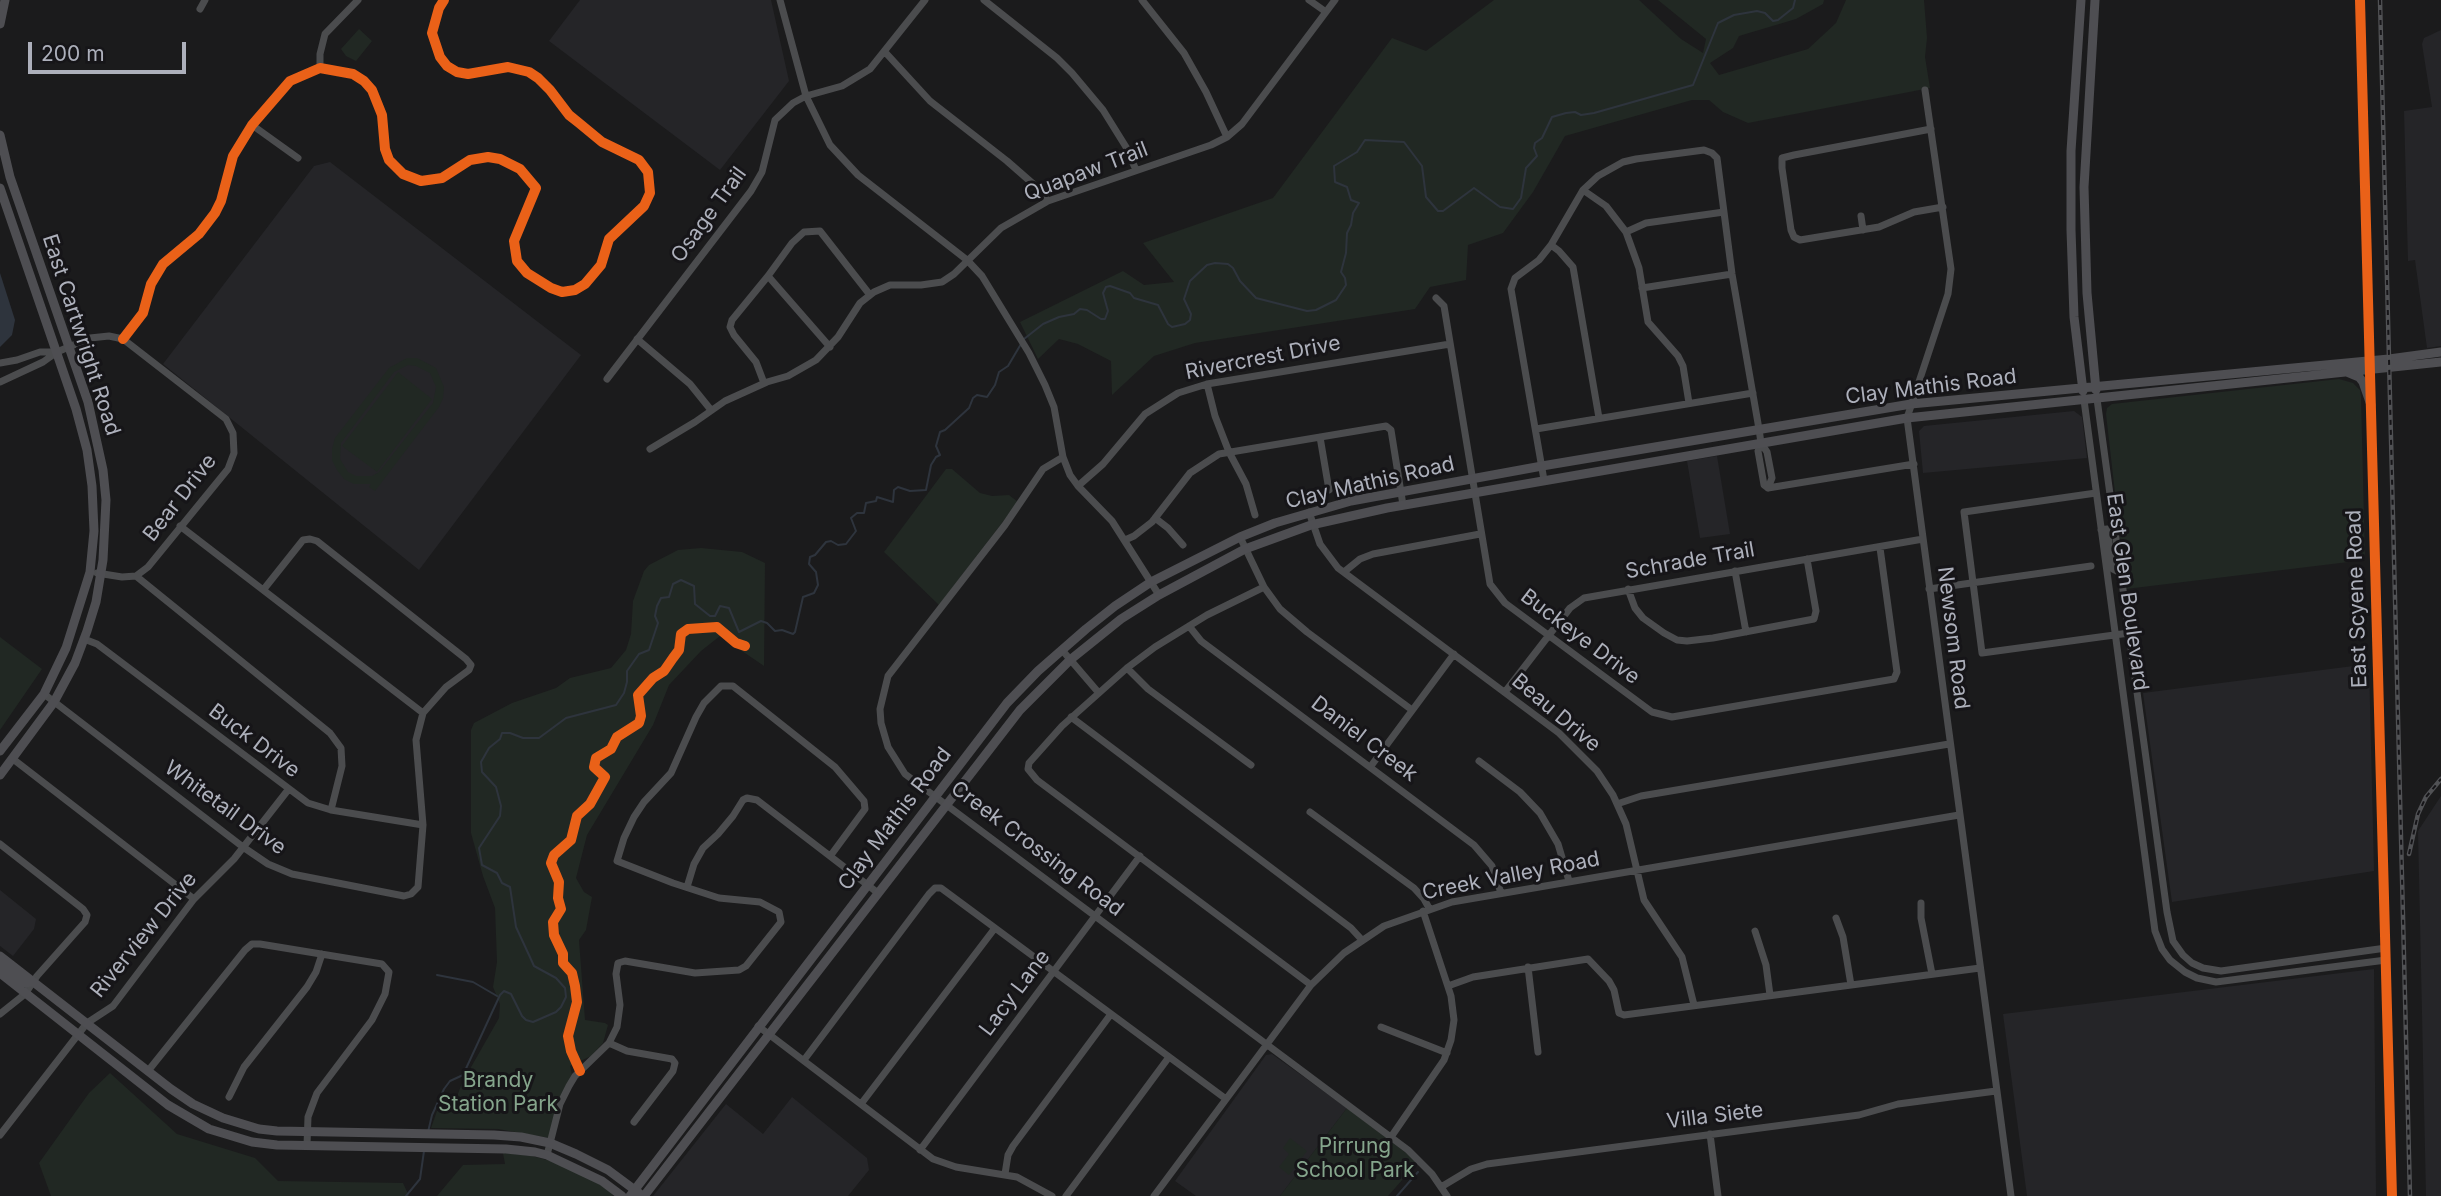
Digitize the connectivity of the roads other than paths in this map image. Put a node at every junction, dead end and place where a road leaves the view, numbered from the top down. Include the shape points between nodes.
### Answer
1 (5, 0) edge
2 (205, 0) edge
3 (358, 0) edge
4 (444, 0) edge
5 (780, 0) edge
6 (925, 0) edge
7 (984, 0) edge
8 (1142, 0) edge
9 (1310, 0) edge
10 (1335, 0) edge
11 (2081, 0) edge
12 (2095, 0) edge
13 (2360, 0) edge
14 (200, 9) dead end
15 (1326, 12) junction
16 (0, 24) edge
17 (885, 52) junction
18 (320, 68) junction
19 (2076, 86) junction
20 (2090, 87) junction
21 (1925, 90) dead end
22 (806, 96) junction
23 (253, 125) junction
24 (1931, 129) junction
25 (0, 135) edge
26 (1227, 137) junction
27 (298, 158) dead end
28 (1136, 170) junction
29 (0, 188) edge
30 (1583, 190) junction
31 (1048, 201) junction
32 (1943, 207) junction
33 (1724, 212) junction
34 (1861, 216) dead end
35 (1863, 230) junction
36 (1626, 232) junction
37 (1550, 245) junction
38 (967, 260) junction
39 (1732, 274) junction
40 (768, 276) junction
41 (1643, 288) junction
42 (870, 295) junction
43 (1436, 298) dead end
44 (123, 338) junction
45 (637, 339) junction
46 (1450, 344) junction
47 (69, 346) junction
48 (830, 347) junction
49 (57, 352) junction
50 (2441, 352) edge
51 (2441, 362) edge
52 (0, 363) edge
53 (2370, 365) junction
54 (2346, 372) junction
55 (607, 379) dead end
56 (0, 382) edge
57 (764, 383) junction
58 (1207, 384) junction
59 (2096, 387) junction
60 (2082, 388) junction
61 (1753, 393) junction
62 (2097, 399) junction
63 (2084, 400) junction
64 (1689, 403) junction
65 (1911, 404) junction
66 (2371, 405) junction
67 (711, 410) junction
68 (1599, 418) junction
69 (1907, 418) junction
70 (1536, 429) junction
71 (1759, 429) junction
72 (1320, 437) junction
73 (1690, 441) junction
74 (1762, 443) junction
75 (650, 449) dead end
76 (1229, 452) junction
77 (1693, 455) junction
78 (1063, 457) junction
79 (1913, 464) junction
80 (1542, 466) junction
81 (1770, 466) junction
82 (1761, 468) junction
83 (1473, 478) junction
84 (1544, 480) junction
85 (1078, 486) junction
86 (1768, 488) junction
87 (1329, 490) dead end
88 (1402, 491) junction
89 (1475, 492) junction
90 (2096, 493) junction
91 (1403, 505) junction
92 (1309, 512) junction
93 (1255, 515) dead end
94 (1155, 518) junction
95 (1311, 525) junction
96 (180, 526) junction
97 (2101, 530) junction
98 (1480, 534) junction
99 (1240, 537) junction
100 (1923, 539) junction
101 (1125, 540) junction
102 (1183, 545) dead end
103 (1880, 548) junction
104 (1245, 549) junction
105 (1807, 559) junction
106 (2091, 566) dead end
107 (1735, 571) junction
108 (90, 572) junction
109 (1344, 572) junction
110 (2121, 573) junction
111 (101, 574) junction
112 (136, 576) junction
113 (1151, 582) junction
114 (1973, 583) junction
115 (1264, 587) junction
116 (264, 589) junction
117 (1628, 589) junction
118 (1930, 589) junction
119 (1159, 595) junction
120 (1189, 626) junction
121 (1746, 632) junction
122 (2129, 633) junction
123 (2116, 634) junction
124 (1548, 635) junction
125 (84, 639) junction
126 (1062, 650) junction
127 (1454, 654) junction
128 (1070, 660) junction
129 (1127, 668) junction
130 (1098, 692) junction
131 (1505, 692) junction
132 (44, 694) junction
133 (54, 702) junction
134 (1412, 710) junction
135 (423, 713) junction
136 (1071, 717) junction
137 (1950, 744) junction
138 (0, 751) edge
139 (13, 759) junction
140 (1479, 761) dead end
141 (2146, 761) junction
142 (2132, 762) junction
143 (1251, 765) dead end
144 (1371, 766) junction
145 (0, 775) edge
146 (288, 790) junction
147 (935, 795) junction
148 (947, 803) junction
149 (1617, 804) junction
150 (331, 810) junction
151 (1310, 812) dead end
152 (1959, 815) junction
153 (423, 825) junction
154 (0, 844) edge
155 (243, 848) junction
156 (831, 855) junction
157 (1140, 856) junction
158 (1637, 869) junction
159 (1569, 881) junction
160 (867, 885) junction
161 (687, 887) junction
162 (878, 893) junction
163 (1501, 893) junction
164 (194, 899) junction
165 (1921, 903) dead end
166 (1426, 909) junction
167 (2167, 912) junction
168 (2153, 914) junction
169 (1096, 915) junction
170 (1836, 918) dead end
171 (995, 928) junction
172 (1755, 931) dead end
173 (1362, 940) junction
174 (2386, 948) junction
175 (322, 954) junction
176 (0, 956) edge
177 (2386, 960) junction
178 (2192, 963) junction
179 (2273, 964) junction
180 (0, 966) edge
181 (803, 968) junction
182 (1528, 968) junction
183 (1980, 968) junction
184 (1053, 971) junction
185 (2185, 972) junction
186 (0, 973) edge
187 (1932, 974) junction
188 (2273, 975) junction
189 (814, 976) junction
190 (33, 982) junction
191 (1311, 985) junction
192 (1851, 985) junction
193 (1448, 986) junction
194 (25, 994) junction
195 (1770, 995) junction
196 (1694, 1005) junction
197 (0, 1014) edge
198 (1111, 1014) junction
199 (87, 1023) junction
200 (758, 1026) junction
201 (1381, 1027) dead end
202 (78, 1034) junction
203 (770, 1035) junction
204 (608, 1043) junction
205 (1268, 1044) junction
206 (1538, 1052) dead end
207 (1447, 1053) junction
208 (1169, 1057) junction
209 (804, 1060) junction
210 (148, 1071) junction
211 (716, 1083) junction
212 (727, 1091) junction
213 (1996, 1091) junction
214 (229, 1097) dead end
215 (1226, 1099) junction
216 (861, 1104) junction
217 (635, 1122) dead end
218 (682, 1127) junction
219 (306, 1132) junction
220 (1710, 1134) junction
221 (0, 1135) edge
222 (693, 1135) junction
223 (1391, 1137) junction
224 (550, 1143) junction
225 (307, 1145) junction
226 (920, 1150) junction
227 (547, 1155) junction
228 (1005, 1174) junction
229 (1441, 1187) junction
230 (633, 1193) edge
231 (622, 1196) edge
232 (644, 1196) edge
233 (1052, 1196) edge
234 (1066, 1196) edge
235 (1154, 1196) edge
236 (1447, 1196) edge
237 (1718, 1196) edge
238 (2011, 1196) edge
239 (2392, 1196) edge

1 - 16 main road
2 - 14 street
3 - 18 street via 325,34
4 - 18 street via 432,33 447,66 468,74 508,67 528,72 579,124 602,142 639,160 648,172 650,193 645,206 609,239 601,265 575,290 562,292 542,284 517,261 514,241 536,188 520,169 488,157 470,160 442,178 421,181 403,174 385,149 382,114 372,90 353,75
5 - 22 street
6 - 17 street, Osage Trail
7 - 28 street via 1072,73 1102,110
8 - 26 street via 1184,53
9 - 15 street
10 - 15 street, Quapaw Trail
11 - 19 main road, East Glen Boulevard
12 - 20 main road, East Glen Boulevard
13 - 53 street, East Scyene Road
15 - 26 street, Quapaw Trail via 1242,124
17 - 22 street, Osage Trail via 853,81
17 - 31 street via 930,101 1007,161
18 - 23 street via 290,81
19 - 20 main road
19 - 60 main road, East Glen Boulevard via 2071,265
20 - 59 main road, East Glen Boulevard via 2084,231
21 - 24 street, Newsom Road
22 - 38 street via 822,132 846,164
22 - 45 street, Osage Trail via 775,120 762,172 751,191
23 - 27 street
23 - 44 street via 233,156 215,213 199,234 163,264 151,284 143,313
24 - 32 street, Newsom Road
24 - 35 street via 1782,158 1794,237
25 - 47 main road, East Cartwright Road via 10,177
26 - 28 street, Quapaw Trail
28 - 31 street, Quapaw Trail
29 - 49 main road, East Cartwright Road
30 - 33 street via 1623,162 1704,150 1717,158
30 - 36 street via 1606,206
30 - 37 street
31 - 38 street, Quapaw Trail via 1001,228
32 - 35 street
32 - 65 street, Newsom Road via 1951,269 1948,294
33 - 36 street via 1646,223
33 - 39 street
34 - 35 street
36 - 41 street
37 - 68 street via 1573,267
37 - 70 street via 1514,278 1511,289
38 - 42 street, Quapaw Trail via 942,282 890,285
38 - 78 street via 1030,353 1054,407
39 - 41 street
39 - 61 street
40 - 42 street via 804,232 820,231
40 - 48 street
40 - 57 street via 730,327 757,362
41 - 64 street via 1648,322 1683,366
42 - 48 street
43 - 46 street, Buckeye Drive via 1444,306
44 - 47 street via 90,338
44 - 96 street, Bear Drive via 226,419 233,433 234,453 228,468
45 - 55 street, Osage Trail
45 - 67 street via 690,384
46 - 58 street, Rivercrest Drive
46 - 83 street, Buckeye Drive
47 - 49 street
47 - 111 main road, East Cartwright Road via 88,402 103,470 106,529
48 - 57 street via 788,376
49 - 52 street
49 - 56 street
49 - 108 main road, East Cartwright Road via 87,450 94,531
50 - 53 main road
51 - 53 main road
53 - 54 main road, Clay Mathis Road
53 - 59 main road, Clay Mathis Road
53 - 66 street, East Scyene Road
54 - 62 main road, Clay Mathis Road
54 - 66 main road via 2363,382
57 - 67 street
58 - 76 street
58 - 85 street, Rivercrest Drive via 1178,393 1145,414
59 - 60 main road, Clay Mathis Road
59 - 62 main road, East Glen Boulevard
60 - 63 main road, East Glen Boulevard
60 - 65 main road, Clay Mathis Road
61 - 64 street
61 - 71 street
62 - 63 main road, Clay Mathis Road
62 - 110 street, East Glen Boulevard
63 - 69 main road, Clay Mathis Road
63 - 90 street, East Glen Boulevard
64 - 68 street
65 - 69 street, Newsom Road
65 - 71 main road, Clay Mathis Road
66 - 174 street, East Scyene Road
67 - 75 street
68 - 70 street
69 - 74 main road, Clay Mathis Road
69 - 79 street, Newsom Road
70 - 80 street
71 - 73 main road, Clay Mathis Road
71 - 74 street
72 - 76 street
72 - 87 street
72 - 88 street via 1390,428
73 - 77 main road
73 - 80 main road, Clay Mathis Road
74 - 77 main road, Clay Mathis Road
74 - 81 street
74 - 82 street via 1758,451
76 - 93 street via 1246,484
76 - 94 street via 1210,458 1190,473
77 - 84 main road, Clay Mathis Road
78 - 85 street
78 - 147 street, Creek Crossing Road via 1044,469 888,676 880,709 888,747 905,774
79 - 86 street
79 - 100 street, Newsom Road
80 - 83 main road, Clay Mathis Road
80 - 84 street
81 - 82 street
81 - 86 street
82 - 86 street
83 - 88 main road, Clay Mathis Road
83 - 89 street, Buckeye Drive
84 - 89 main road, Clay Mathis Road
85 - 101 street
88 - 91 street
88 - 92 main road, Clay Mathis Road
89 - 91 main road, Clay Mathis Road
89 - 98 street, Buckeye Drive
90 - 97 street, East Glen Boulevard
90 - 114 street via 1964,512
91 - 95 main road, Clay Mathis Road
92 - 95 street, Beau Drive
92 - 99 main road, Clay Mathis Road
94 - 101 street
94 - 102 street
95 - 104 main road, Clay Mathis Road
95 - 109 street, Beau Drive via 1324,552
96 - 112 street, Bear Drive
96 - 116 street
97 - 110 street via 2107,529 2113,569
97 - 123 street, East Glen Boulevard
98 - 109 street via 1373,554
98 - 124 street, Buckeye Drive via 1495,593
99 - 104 street
99 - 113 main road, Clay Mathis Road
100 - 103 street, Schrade Trail
100 - 118 street, Newsom Road
101 - 113 street
103 - 105 street, Schrade Trail
103 - 124 street, Buckeye Drive via 1897,672 1887,682 1667,717 1646,709
104 - 115 street
104 - 119 main road, Clay Mathis Road
105 - 107 street, Schrade Trail
105 - 121 street via 1815,617
106 - 114 street
107 - 117 street, Schrade Trail
107 - 121 street
108 - 111 street
108 - 132 main road, East Cartwright Road via 66,648
109 - 127 street, Beau Drive
110 - 122 street, East Glen Boulevard
111 - 112 street
111 - 125 main road, East Cartwright Road
112 - 150 street via 330,733 341,748 342,766
113 - 119 street
113 - 126 main road, Clay Mathis Road
114 - 118 street
114 - 123 street via 1982,653
115 - 120 street
115 - 134 street via 1291,620
116 - 135 street
116 - 135 street via 303,540 317,541 471,665
117 - 121 street via 1643,618 1677,640
117 - 124 street, Schrade Trail via 1579,600
118 - 137 street, Newsom Road
119 - 128 main road, Clay Mathis Road
120 - 129 street
120 - 144 street, Daniel Creek via 1201,641
122 - 123 street
122 - 141 street, East Glen Boulevard
123 - 142 street, East Glen Boulevard
124 - 131 street, Schrade Trail
125 - 133 main road, East Cartwright Road
125 - 146 street, Buck Drive via 97,644
126 - 128 street
126 - 147 main road, Clay Mathis Road via 1000,712
127 - 131 street, Beau Drive
127 - 134 street
128 - 130 street
128 - 148 main road, Clay Mathis Road via 1020,710
129 - 130 street
129 - 143 street via 1148,689
130 - 136 street
131 - 149 street, Beau Drive via 1579,751
132 - 133 street, Whitetail Drive
132 - 138 main road, East Cartwright Road
133 - 139 main road, East Cartwright Road
133 - 155 street, Whitetail Drive
134 - 144 street
135 - 153 street via 416,740
136 - 157 street via 1028,769
136 - 173 street
137 - 149 street via 1641,796
137 - 152 street, Newsom Road
139 - 145 main road, East Cartwright Road
139 - 164 street
140 - 159 street via 1540,813 1558,844
141 - 142 street
141 - 167 street, East Glen Boulevard
142 - 168 street, East Glen Boulevard
144 - 163 street, Daniel Creek via 1480,849 1495,871
146 - 150 street, Buck Drive
146 - 155 street, Riverview Drive
147 - 148 street, Creek Crossing Road
147 - 160 main road, Clay Mathis Road
148 - 162 main road, Clay Mathis Road
148 - 169 street, Creek Crossing Road
149 - 158 street, Beau Drive via 1630,833
150 - 153 street, Buck Drive
151 - 166 street via 1413,888 1424,899
152 - 158 street, Creek Valley Road
152 - 183 street, Newsom Road
153 - 155 street, Whitetail Drive via 418,887 404,896 292,874
154 - 190 street via 87,912 85,922
155 - 164 street, Riverview Drive
156 - 160 street
156 - 161 street via 757,800 747,798 704,848
156 - 161 street via 865,809 864,801 835,767 733,686 725,685 704,703 674,769 634,817 617,861
157 - 169 street, Lacy Lane
157 - 191 street
158 - 159 street, Creek Valley Road
158 - 196 street, Beau Drive via 1647,905 1682,957
159 - 163 street, Creek Valley Road
160 - 162 street
160 - 181 main road, Clay Mathis Road
161 - 204 street via 723,898 754,900 779,912 781,922 739,970 695,974 618,962 620,1014
162 - 189 main road, Clay Mathis Road
163 - 166 street, Creek Valley Road
164 - 199 street, Riverview Drive via 113,1006
165 - 187 street
166 - 173 street, Creek Valley Road
166 - 193 street
167 - 168 street
167 - 178 street, East Glen Boulevard via 2173,941
168 - 185 street, East Glen Boulevard via 2162,949
169 - 184 street, Lacy Lane
169 - 205 street, Creek Crossing Road
170 - 192 street
171 - 184 street
171 - 209 street via 937,888
171 - 216 street
172 - 195 street
173 - 191 street, Creek Valley Road
174 - 177 street, East Scyene Road
174 - 179 street
175 - 210 street via 252,944
175 - 214 street via 316,972 244,1068
175 - 219 street via 382,964 388,969 388,982 372,1020 317,1093
176 - 190 main road
177 - 188 street
177 - 239 street, East Scyene Road
178 - 179 street via 2221,971
178 - 185 street
179 - 188 street
180 - 190 main road via 23,983
181 - 189 main road
181 - 200 main road, Clay Mathis Road
182 - 193 street via 1466,978
182 - 196 street via 1590,960 1609,981 1622,1015
182 - 206 street
183 - 187 street
183 - 213 street, Newsom Road
184 - 198 street
184 - 226 street, Lacy Lane
185 - 188 street via 2216,982
186 - 194 main road
187 - 192 street
189 - 203 main road, Clay Mathis Road
190 - 194 street
190 - 199 main road
191 - 205 street, Creek Valley Road
192 - 195 street
193 - 207 street via 1454,1020
194 - 197 street
194 - 202 main road
195 - 196 street
198 - 208 street
198 - 228 street via 1013,1146
199 - 202 street, Riverview Drive
199 - 210 main road
200 - 203 street
200 - 211 main road, Clay Mathis Road
201 - 207 street
202 - 221 street, Riverview Drive
202 - 225 main road via 168,1105 209,1129 252,1142
203 - 209 street
203 - 212 main road, Clay Mathis Road
204 - 217 street via 675,1063
204 - 224 street via 575,1076 564,1095
205 - 215 street, Creek Valley Road
205 - 223 street, Creek Crossing Road
207 - 223 street
208 - 215 street
208 - 234 street
209 - 216 street
210 - 219 main road via 193,1104 223,1118 259,1129
211 - 212 main road
211 - 218 main road, Clay Mathis Road
212 - 222 main road, Clay Mathis Road
213 - 220 street, Villa Siete
213 - 238 street, Newsom Road
215 - 235 street, Creek Valley Road
216 - 226 street
218 - 222 main road
218 - 230 main road, Clay Mathis Road
219 - 224 main road via 508,1136
219 - 225 street
220 - 229 street, Villa Siete via 1487,1164
220 - 237 street
222 - 232 main road, Clay Mathis Road
223 - 229 street, Creek Crossing Road via 1418,1158
224 - 227 street
224 - 230 main road via 596,1163
225 - 227 main road via 506,1149
226 - 228 street via 943,1164
227 - 231 main road via 603,1181
228 - 233 street
229 - 236 street, Creek Crossing Road
230 - 232 main road

